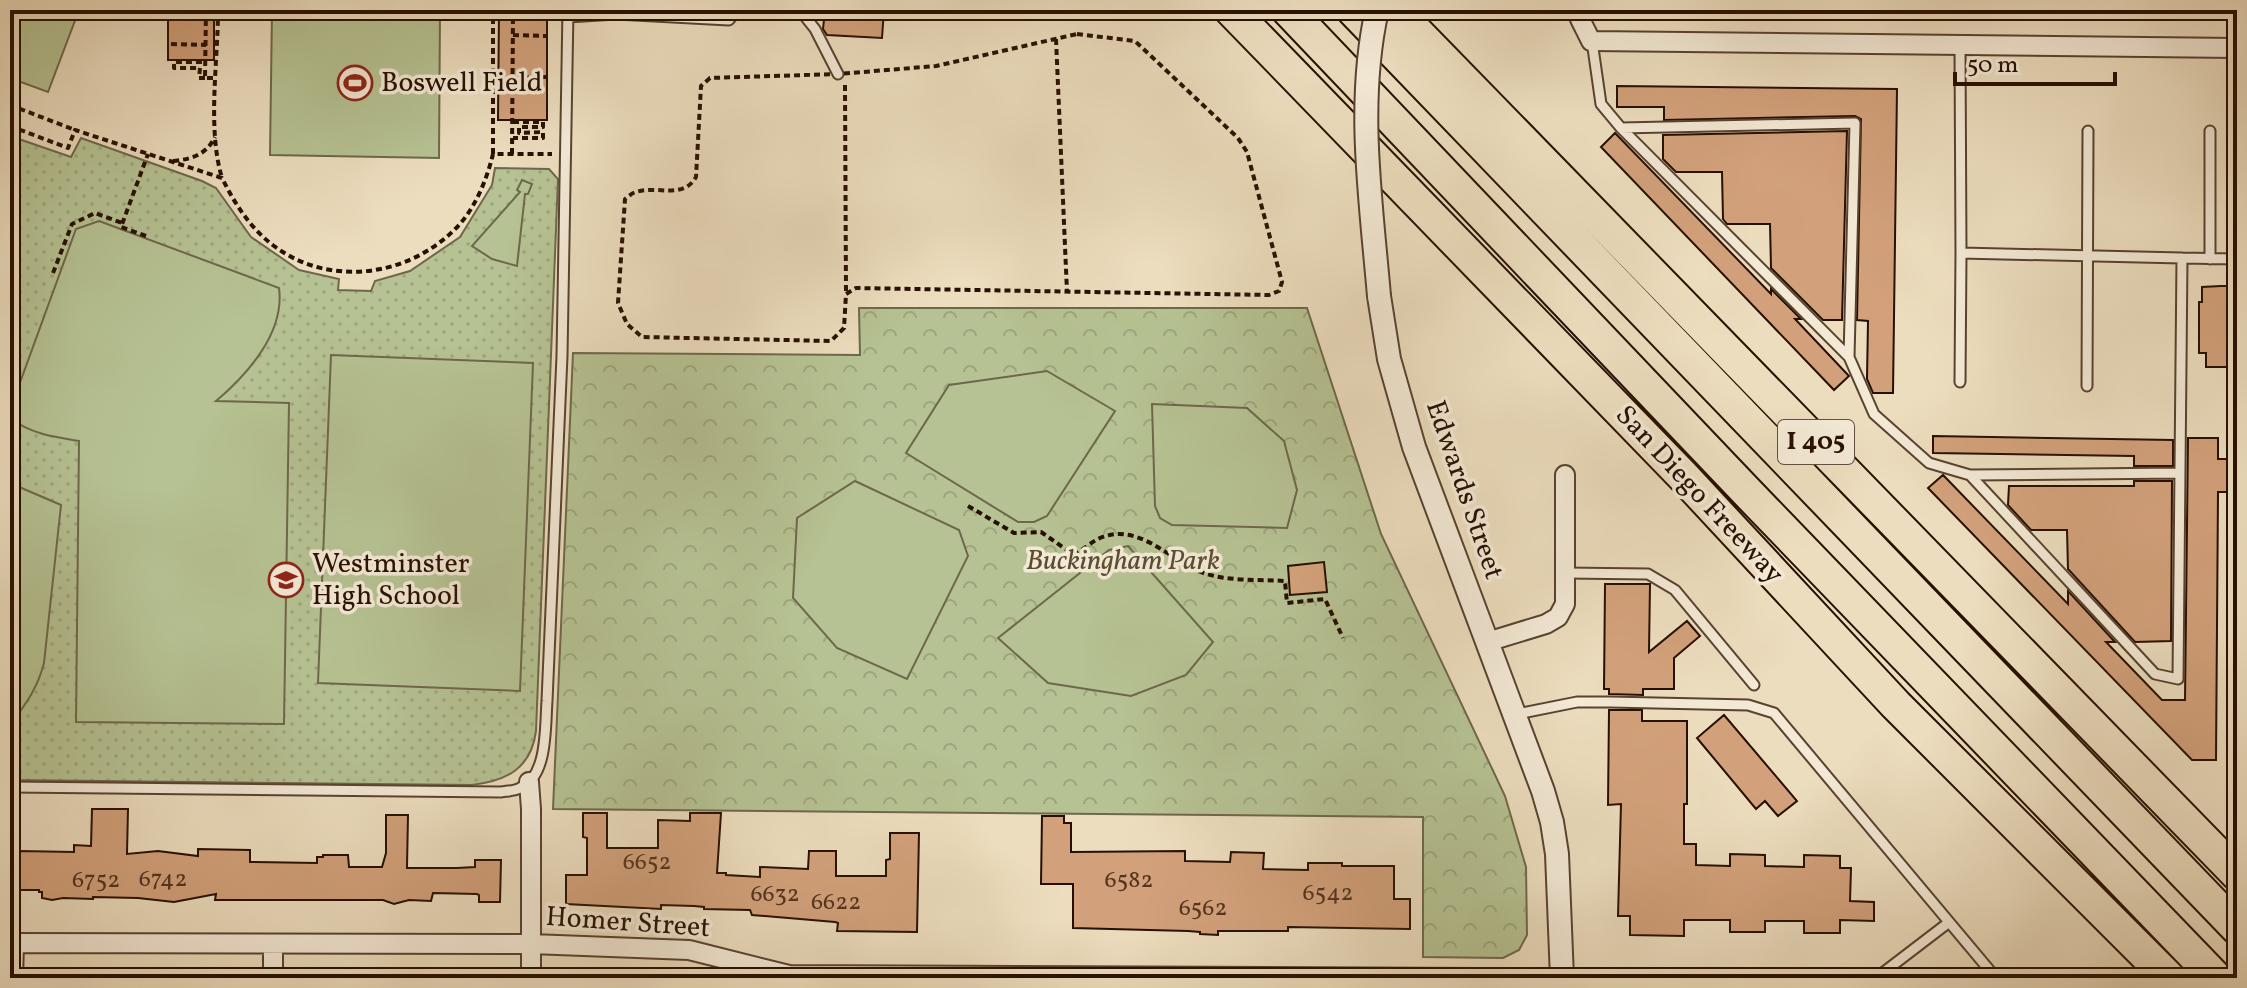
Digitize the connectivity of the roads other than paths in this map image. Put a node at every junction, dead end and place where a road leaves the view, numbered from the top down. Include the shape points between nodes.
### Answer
1 (737, 10) edge
2 (747, 10) edge
3 (1231, 10) edge
4 (1288, 10) edge
5 (1353, 10) edge
6 (1377, 10) edge
7 (1395, 10) edge
8 (1580, 10) edge
9 (794, 12) edge
10 (568, 14) edge
11 (1591, 41) junction
12 (1960, 46) junction
13 (2237, 48) edge
14 (841, 74) road end
15 (1621, 128) junction
16 (2088, 131) dead end
17 (2210, 131) dead end
18 (1961, 253) junction
19 (2089, 256) junction
20 (2182, 258) junction
21 (2210, 259) junction
22 (2237, 259) edge
23 (1849, 357) junction
24 (1960, 382) dead end
25 (2087, 386) dead end
26 (2180, 473) junction
27 (1565, 475) dead end
28 (1970, 475) junction
29 (1565, 573) junction
30 (1487, 642) junction
31 (1754, 685) dead end
32 (1513, 715) junction
33 (529, 782) junction
34 (10, 787) edge
35 (2237, 874) edge
36 (1948, 923) junction
37 (2237, 928) edge
38 (12, 944) edge
39 (531, 944) junction
40 (273, 945) junction
41 (789, 976) edge
42 (13, 978) edge
43 (273, 978) edge
44 (531, 978) edge
45 (1479, 978) edge
46 (1562, 978) edge
47 (1869, 978) edge
48 (1996, 978) edge
49 (2169, 978) edge
50 (2216, 978) edge

1 - 10 lane via 729,20
2 - 9 lane
3 - 49 highway, San Diego Freeway via 1683,476 1896,705
4 - 50 highway
5 - 37 highway
6 - 30 street, Edwards Street, bridge via 1370,39 1366,133 1389,359 1414,447
7 - 35 highway, I 405
8 - 11 street
9 - 14 lane via 803,14 815,29
10 - 33 lane via 562,356 547,701 542,758
11 - 12 street
11 - 15 lane via 1601,104
12 - 13 street
12 - 18 lane
15 - 23 lane
15 - 23 lane via 1855,123
16 - 19 lane
17 - 21 lane
18 - 19 lane
18 - 24 lane
19 - 20 lane
19 - 25 lane
20 - 21 lane
20 - 26 lane
21 - 22 lane
23 - 28 lane via 1874,414 1929,463
26 - 28 lane
26 - 28 lane via 2178,679 2155,674
27 - 29 street
29 - 30 street via 1565,604 1558,617
29 - 31 lane via 1648,574 1661,580
30 - 32 street, Edwards Street
32 - 36 lane via 1577,702 1748,705 1774,713
32 - 46 street, Edwards Street via 1554,833
33 - 34 lane via 501,792
33 - 39 street
36 - 47 lane
36 - 48 lane
38 - 40 street, Homer Street
38 - 42 street
39 - 40 street, Homer Street
39 - 41 street, Homer Street via 689,950
39 - 44 street
40 - 43 street
41 - 45 street, Homer Street

